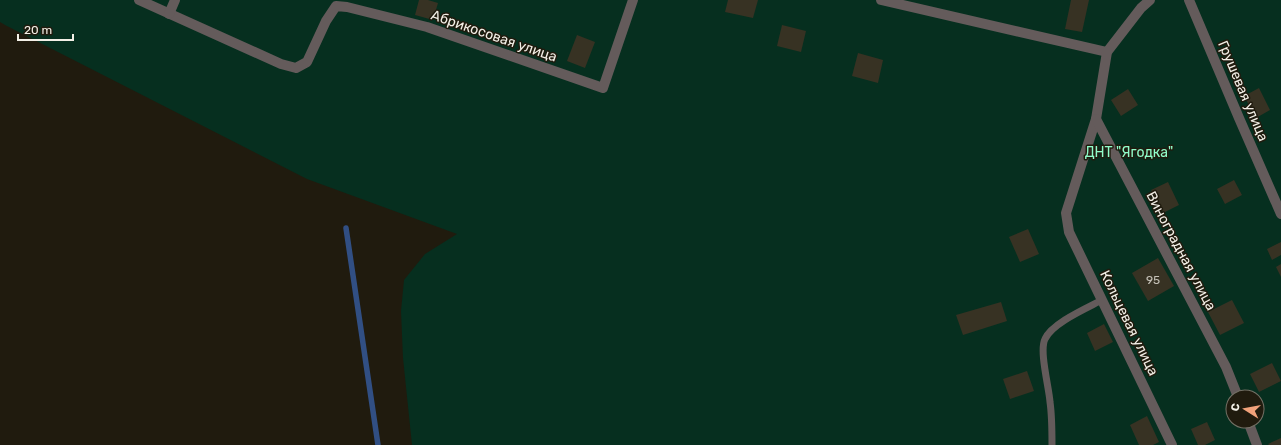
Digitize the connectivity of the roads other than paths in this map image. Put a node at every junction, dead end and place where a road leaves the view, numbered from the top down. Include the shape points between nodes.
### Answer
1 (139, 0) edge
2 (175, 0) edge
3 (633, 0) edge
4 (881, 0) edge
5 (1150, 0) edge
6 (1189, 0) edge
7 (169, 14) junction
8 (1107, 52) junction
9 (1096, 119) junction
10 (1281, 214) edge
11 (1102, 300) junction
12 (1235, 389) edge
13 (1251, 429) edge
14 (1052, 445) edge
15 (1172, 445) edge
16 (1257, 445) edge

1 - 7 street, Абрикосовая улица
2 - 7 street
3 - 7 street, Абрикосовая улица via 602,88 427,27 347,7 336,6 330,13 307,62 296,68 281,64
4 - 8 street
5 - 8 street
6 - 10 street, Грушевая улица
8 - 9 street
9 - 11 street, Кольцевая улица via 1066,213 1069,232
9 - 12 street, Виноградная улица via 1226,367
11 - 14 lane via 1068,318 1051,330 1044,339 1043,353 1050,402
11 - 15 street, Кольцевая улица
13 - 16 street

